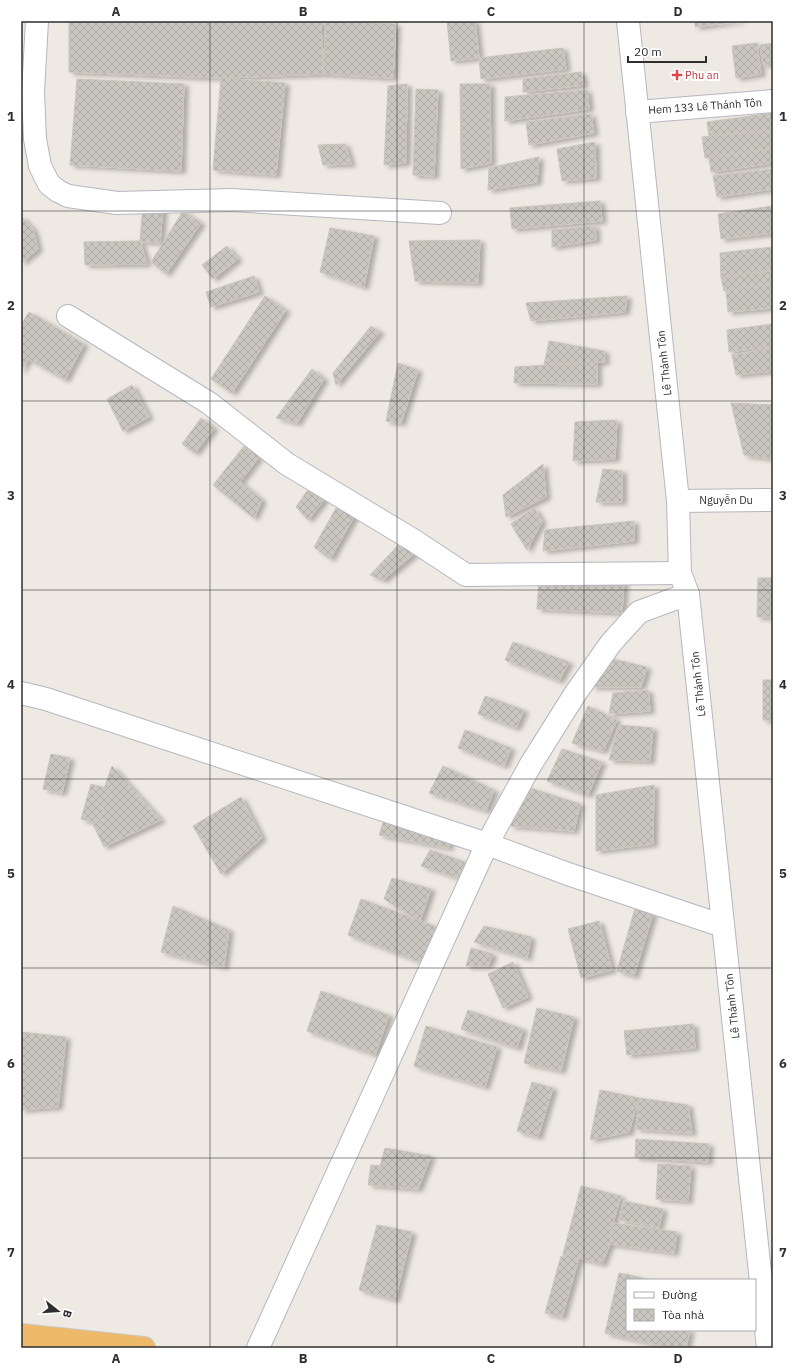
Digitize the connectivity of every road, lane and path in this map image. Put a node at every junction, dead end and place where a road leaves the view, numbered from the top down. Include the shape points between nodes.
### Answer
1 (37, 21) edge
2 (628, 21) edge
3 (773, 101) edge
4 (637, 112) junction
5 (440, 213) dead end
6 (68, 316) dead end
7 (678, 500) junction
8 (773, 500) edge
9 (680, 573) junction
10 (688, 594) junction
11 (21, 693) edge
12 (486, 844) junction
13 (723, 926) junction
14 (21, 1335) edge
15 (144, 1348) edge
16 (258, 1348) edge
17 (768, 1348) edge

1 - 5 street via 33,92 40,166 49,184 68,196 117,203 232,200
2 - 4 street, Lê Thánh Tôn
3 - 4 street, Hem 133 Lê Thánh Tôn
4 - 7 street, Lê Thánh Tôn
6 - 9 street via 210,403 287,464 466,575
7 - 8 street, Nguyễn Du
7 - 9 street, Lê Thánh Tôn
9 - 10 street, Lê Thánh Tôn
10 - 12 street via 639,612 611,643 531,764
10 - 13 street, Lê Thánh Tôn
11 - 12 street via 46,699
12 - 13 street
12 - 16 street
13 - 17 street, Lê Thánh Tôn
14 - 15 highway

